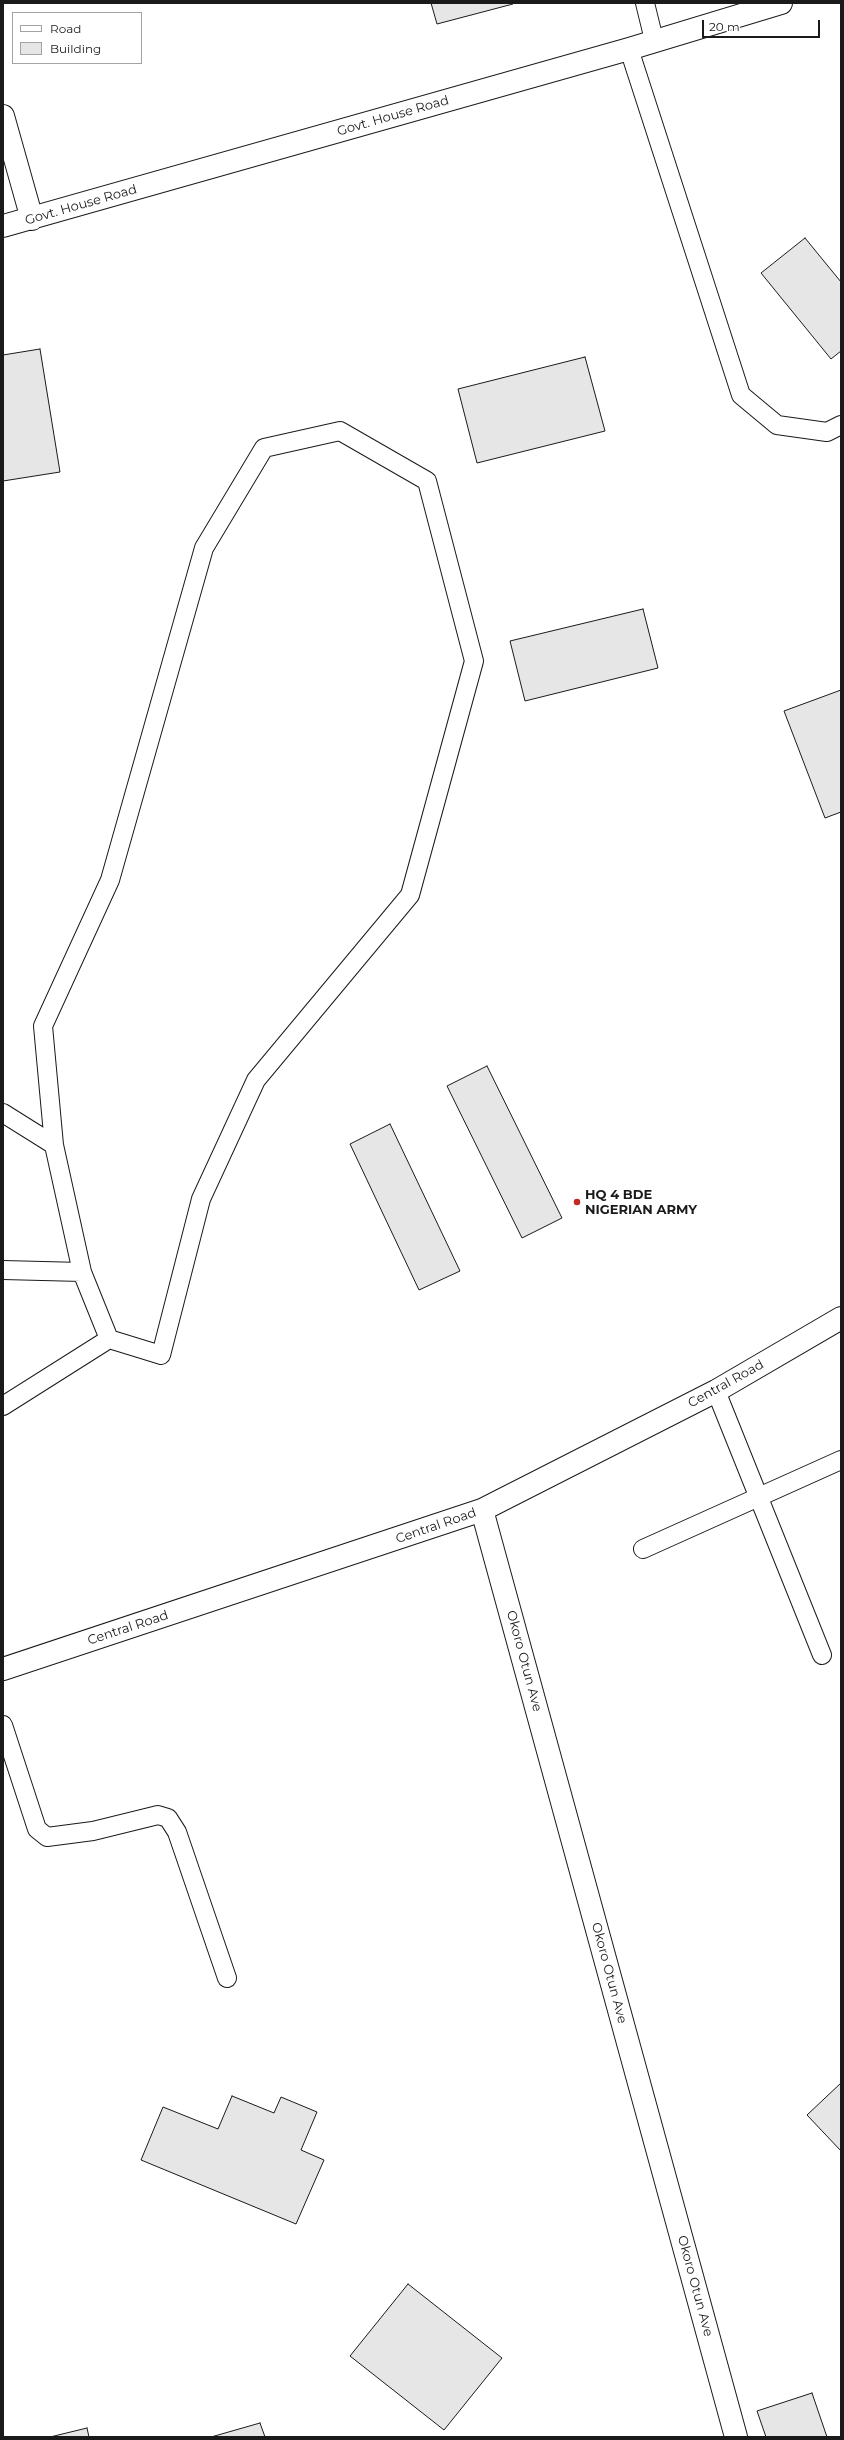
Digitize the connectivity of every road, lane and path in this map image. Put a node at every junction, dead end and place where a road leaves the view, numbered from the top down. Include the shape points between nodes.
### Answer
1 (645, 3) edge
2 (781, 3) edge
3 (654, 40) junction
4 (629, 49) junction
5 (3, 116) edge
6 (32, 219) junction
7 (3, 226) edge
8 (841, 425) edge
9 (3, 1113) edge
10 (54, 1145) junction
11 (3, 1270) edge
12 (82, 1272) junction
13 (841, 1318) edge
14 (109, 1339) junction
15 (716, 1391) junction
16 (3, 1406) edge
17 (841, 1460) edge
18 (758, 1499) junction
19 (482, 1510) junction
20 (644, 1549) dead end
21 (822, 1655) dead end
22 (3, 1669) edge
23 (3, 1725) edge
24 (227, 1978) dead end
25 (736, 2437) edge

1 - 3 lane
2 - 3 street, Govt. House Road
3 - 4 street, Govt. House Road
4 - 6 street, Govt. House Road
4 - 8 lane via 741,395 777,425 827,432
5 - 6 street
6 - 7 street, Govt. House Road
9 - 10 lane
10 - 12 lane
10 - 14 lane via 43,1026 110,880 204,548 264,448 340,431 427,481 474,661 410,895 256,1080 201,1199 161,1354
11 - 12 lane
12 - 14 lane
13 - 15 street, Central Road
14 - 16 lane
15 - 18 lane
15 - 19 street, Central Road
17 - 18 lane
18 - 20 lane
18 - 21 lane
19 - 22 street, Central Road
19 - 25 street, Okoro Otun Ave
23 - 24 lane via 37,1828 47,1837 93,1831 158,1815 168,1818 177,1832

